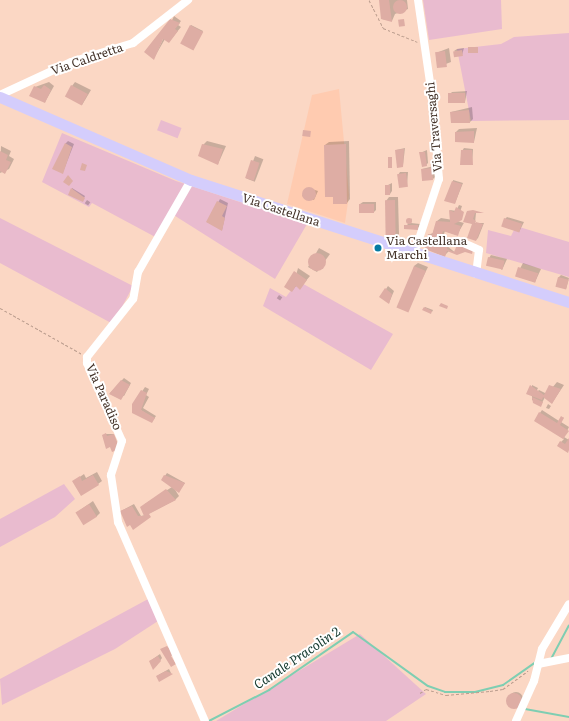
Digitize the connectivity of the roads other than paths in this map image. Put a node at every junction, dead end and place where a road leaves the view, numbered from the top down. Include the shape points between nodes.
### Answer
1 (188, 0) edge
2 (418, 0) edge
3 (0, 96) edge
4 (192, 180) junction
5 (459, 241) dead end
6 (414, 254) junction
7 (476, 274) junction
8 (569, 302) edge
9 (569, 604) edge
10 (569, 658) edge
11 (538, 664) junction
12 (205, 721) edge
13 (516, 721) edge

1 - 3 street, Via Caldretta via 133,43 71,62
2 - 6 street, Via Traversaghi via 439,179
3 - 4 main road, Via Castellana
4 - 6 main road, Via Castellana
4 - 12 street, Via Paradiso via 138,272 134,299 87,357 89,370 122,441 111,475 118,522
5 - 7 street via 479,250
6 - 7 main road, Via Castellana
7 - 8 main road, Via Castellana
9 - 11 street via 550,632
10 - 11 street
11 - 13 street

